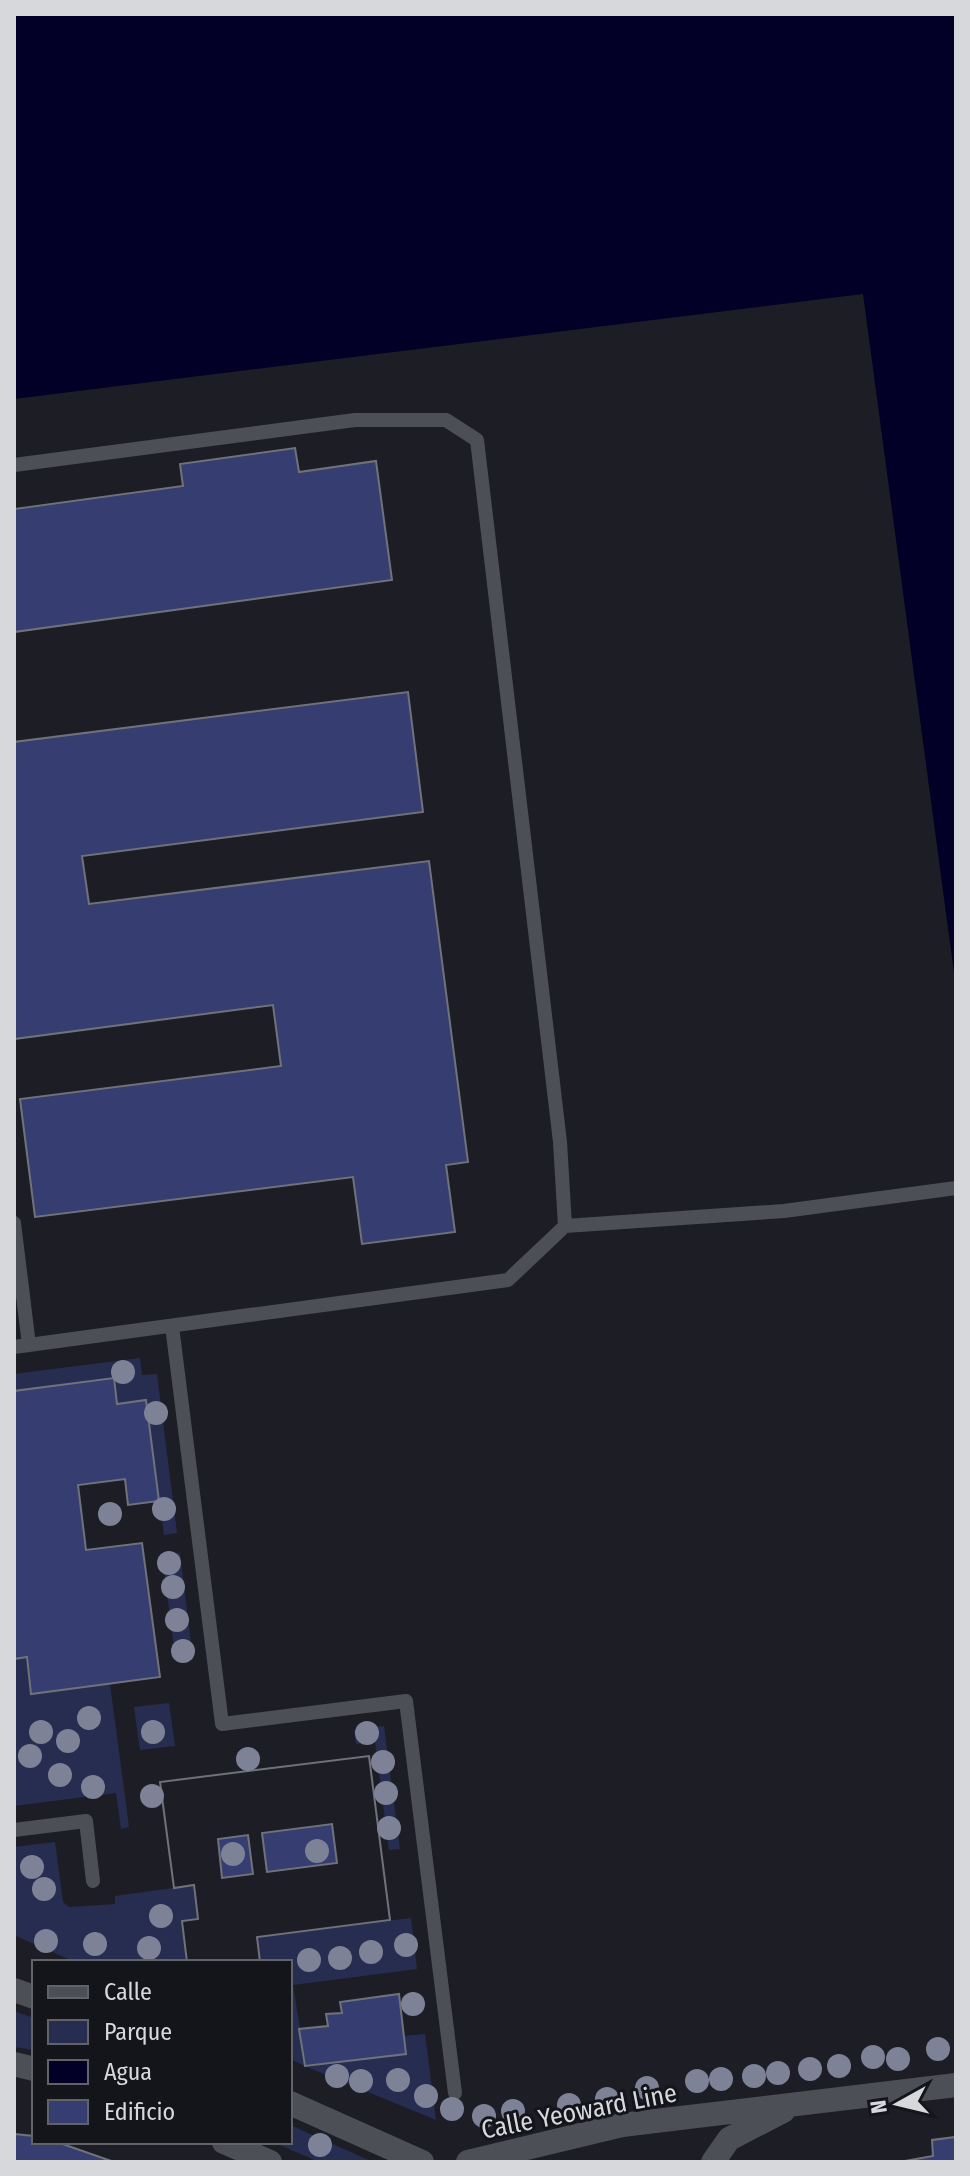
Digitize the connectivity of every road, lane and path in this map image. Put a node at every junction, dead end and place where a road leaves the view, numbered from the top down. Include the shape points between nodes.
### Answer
1 (14, 465) edge
2 (956, 1188) edge
3 (14, 1223) edge
4 (565, 1226) junction
5 (172, 1326) junction
6 (22, 1346) edge
7 (14, 1830) edge
8 (93, 1881) dead end
9 (956, 2085) edge
10 (455, 2093) dead end
11 (797, 2103) junction
12 (292, 2104) edge
13 (229, 2144) edge
14 (270, 2162) edge
15 (422, 2162) edge
16 (468, 2162) edge
17 (713, 2162) edge

1 - 4 lane via 355,420 446,420 477,440 560,1142
2 - 4 lane via 784,1211
3 - 6 lane
4 - 5 lane via 508,1280
5 - 6 lane
5 - 10 lane via 222,1724 406,1701
7 - 8 lane via 86,1821
9 - 11 street, Calle Yeoward Line
11 - 16 street, Calle Yeoward Line via 622,2125
11 - 17 street, Calle Yeoward Line via 729,2139
12 - 15 street
13 - 14 street

